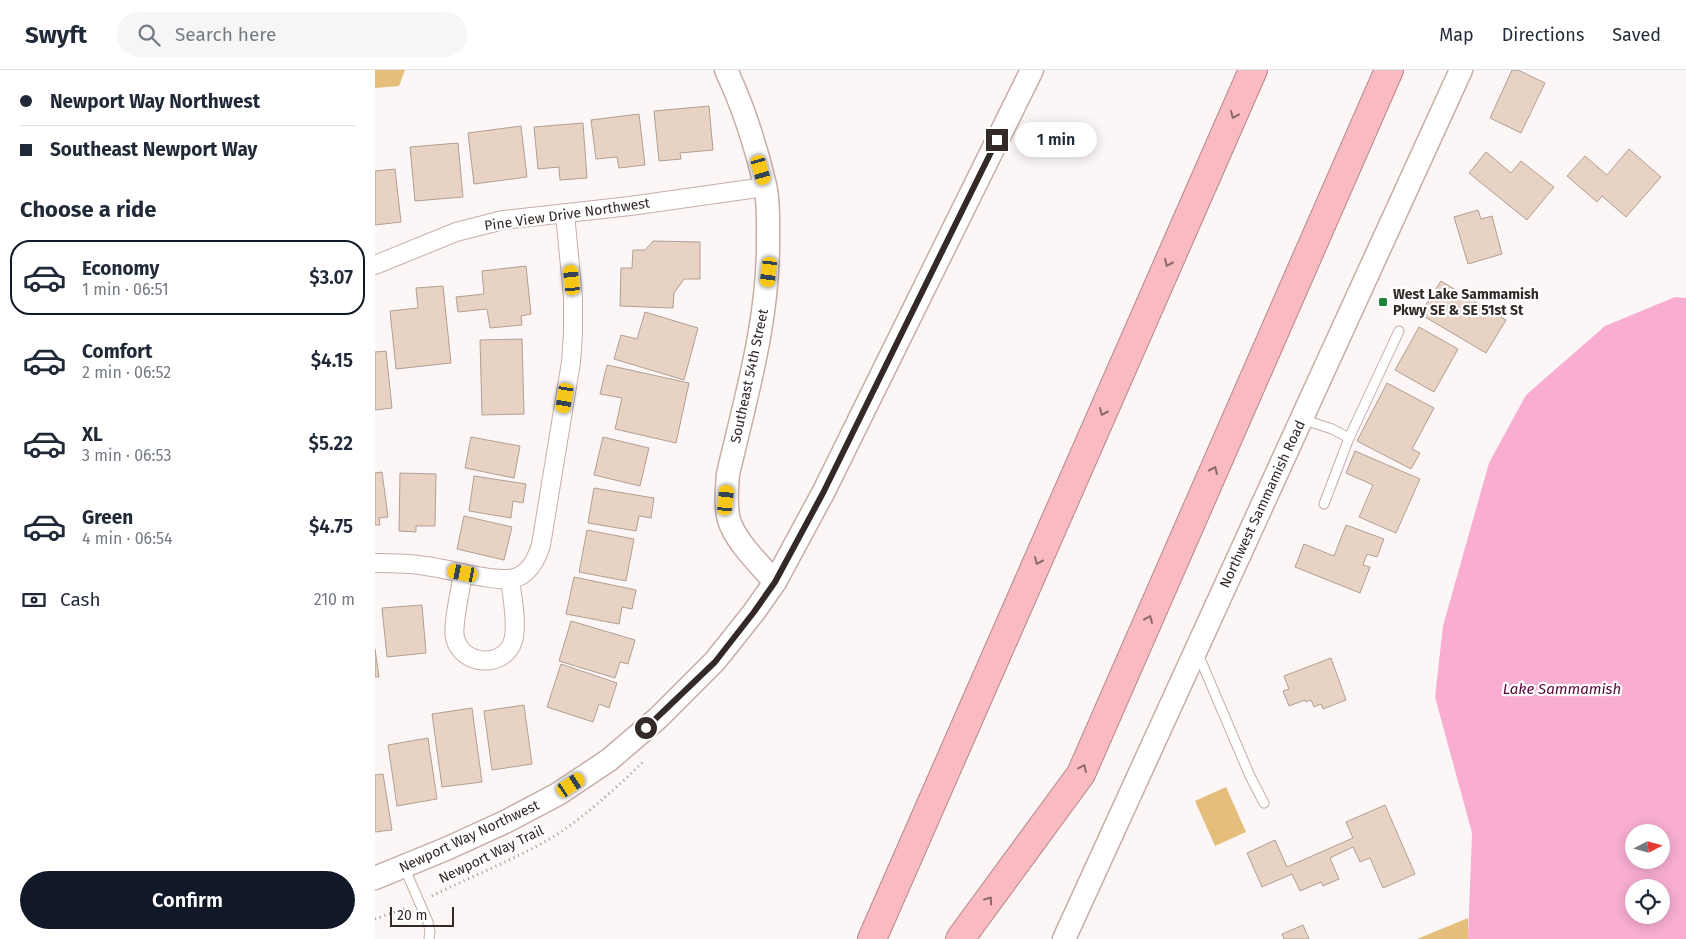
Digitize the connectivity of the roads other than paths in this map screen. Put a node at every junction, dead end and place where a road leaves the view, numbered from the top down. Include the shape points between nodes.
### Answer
1 (726, 70) edge
2 (1032, 70) edge
3 (1253, 70) edge
4 (1389, 70) edge
5 (1461, 70) edge
6 (765, 187) junction
7 (565, 214) junction
8 (375, 265) edge
9 (1399, 331) dead end
10 (1301, 419) junction
11 (1349, 438) junction
12 (1324, 504) dead end
13 (375, 563) edge
14 (463, 573) junction
15 (510, 579) junction
16 (775, 582) junction
17 (1196, 649) junction
18 (1264, 803) dead end
19 (404, 866) junction
20 (375, 878) edge
21 (429, 939) edge
22 (872, 939) edge
23 (960, 939) edge
24 (1063, 939) edge

1 - 6 street, Southeast 54th Street via 751,136
2 - 16 street, Newport Way Northwest via 823,493
3 -> 22 highway
23 -> 4 highway via 1081,774
5 - 10 street, Northwest Sammamish Road
6 - 7 street, Pine View Drive Northwest
6 - 16 street, Southeast 54th Street via 769,272 726,500 729,522
7 - 8 street, Pine View Drive Northwest via 503,220 457,232
7 - 15 street via 573,297 571,362 541,545 530,568
9 - 11 lane
10 - 11 lane
10 - 17 street, Northwest Sammamish Road
11 - 12 lane
13 - 14 street via 425,566
14 - 15 street via 498,580
14 - 15 street via 455,637 464,653 481,661 500,657 513,642
16 - 19 street, Newport Way Northwest via 715,662 609,760 558,794 507,821
17 - 18 lane
17 - 24 street, Northwest Sammamish Road
19 - 20 street, Newport Way Northwest
19 - 21 lane via 428,922

